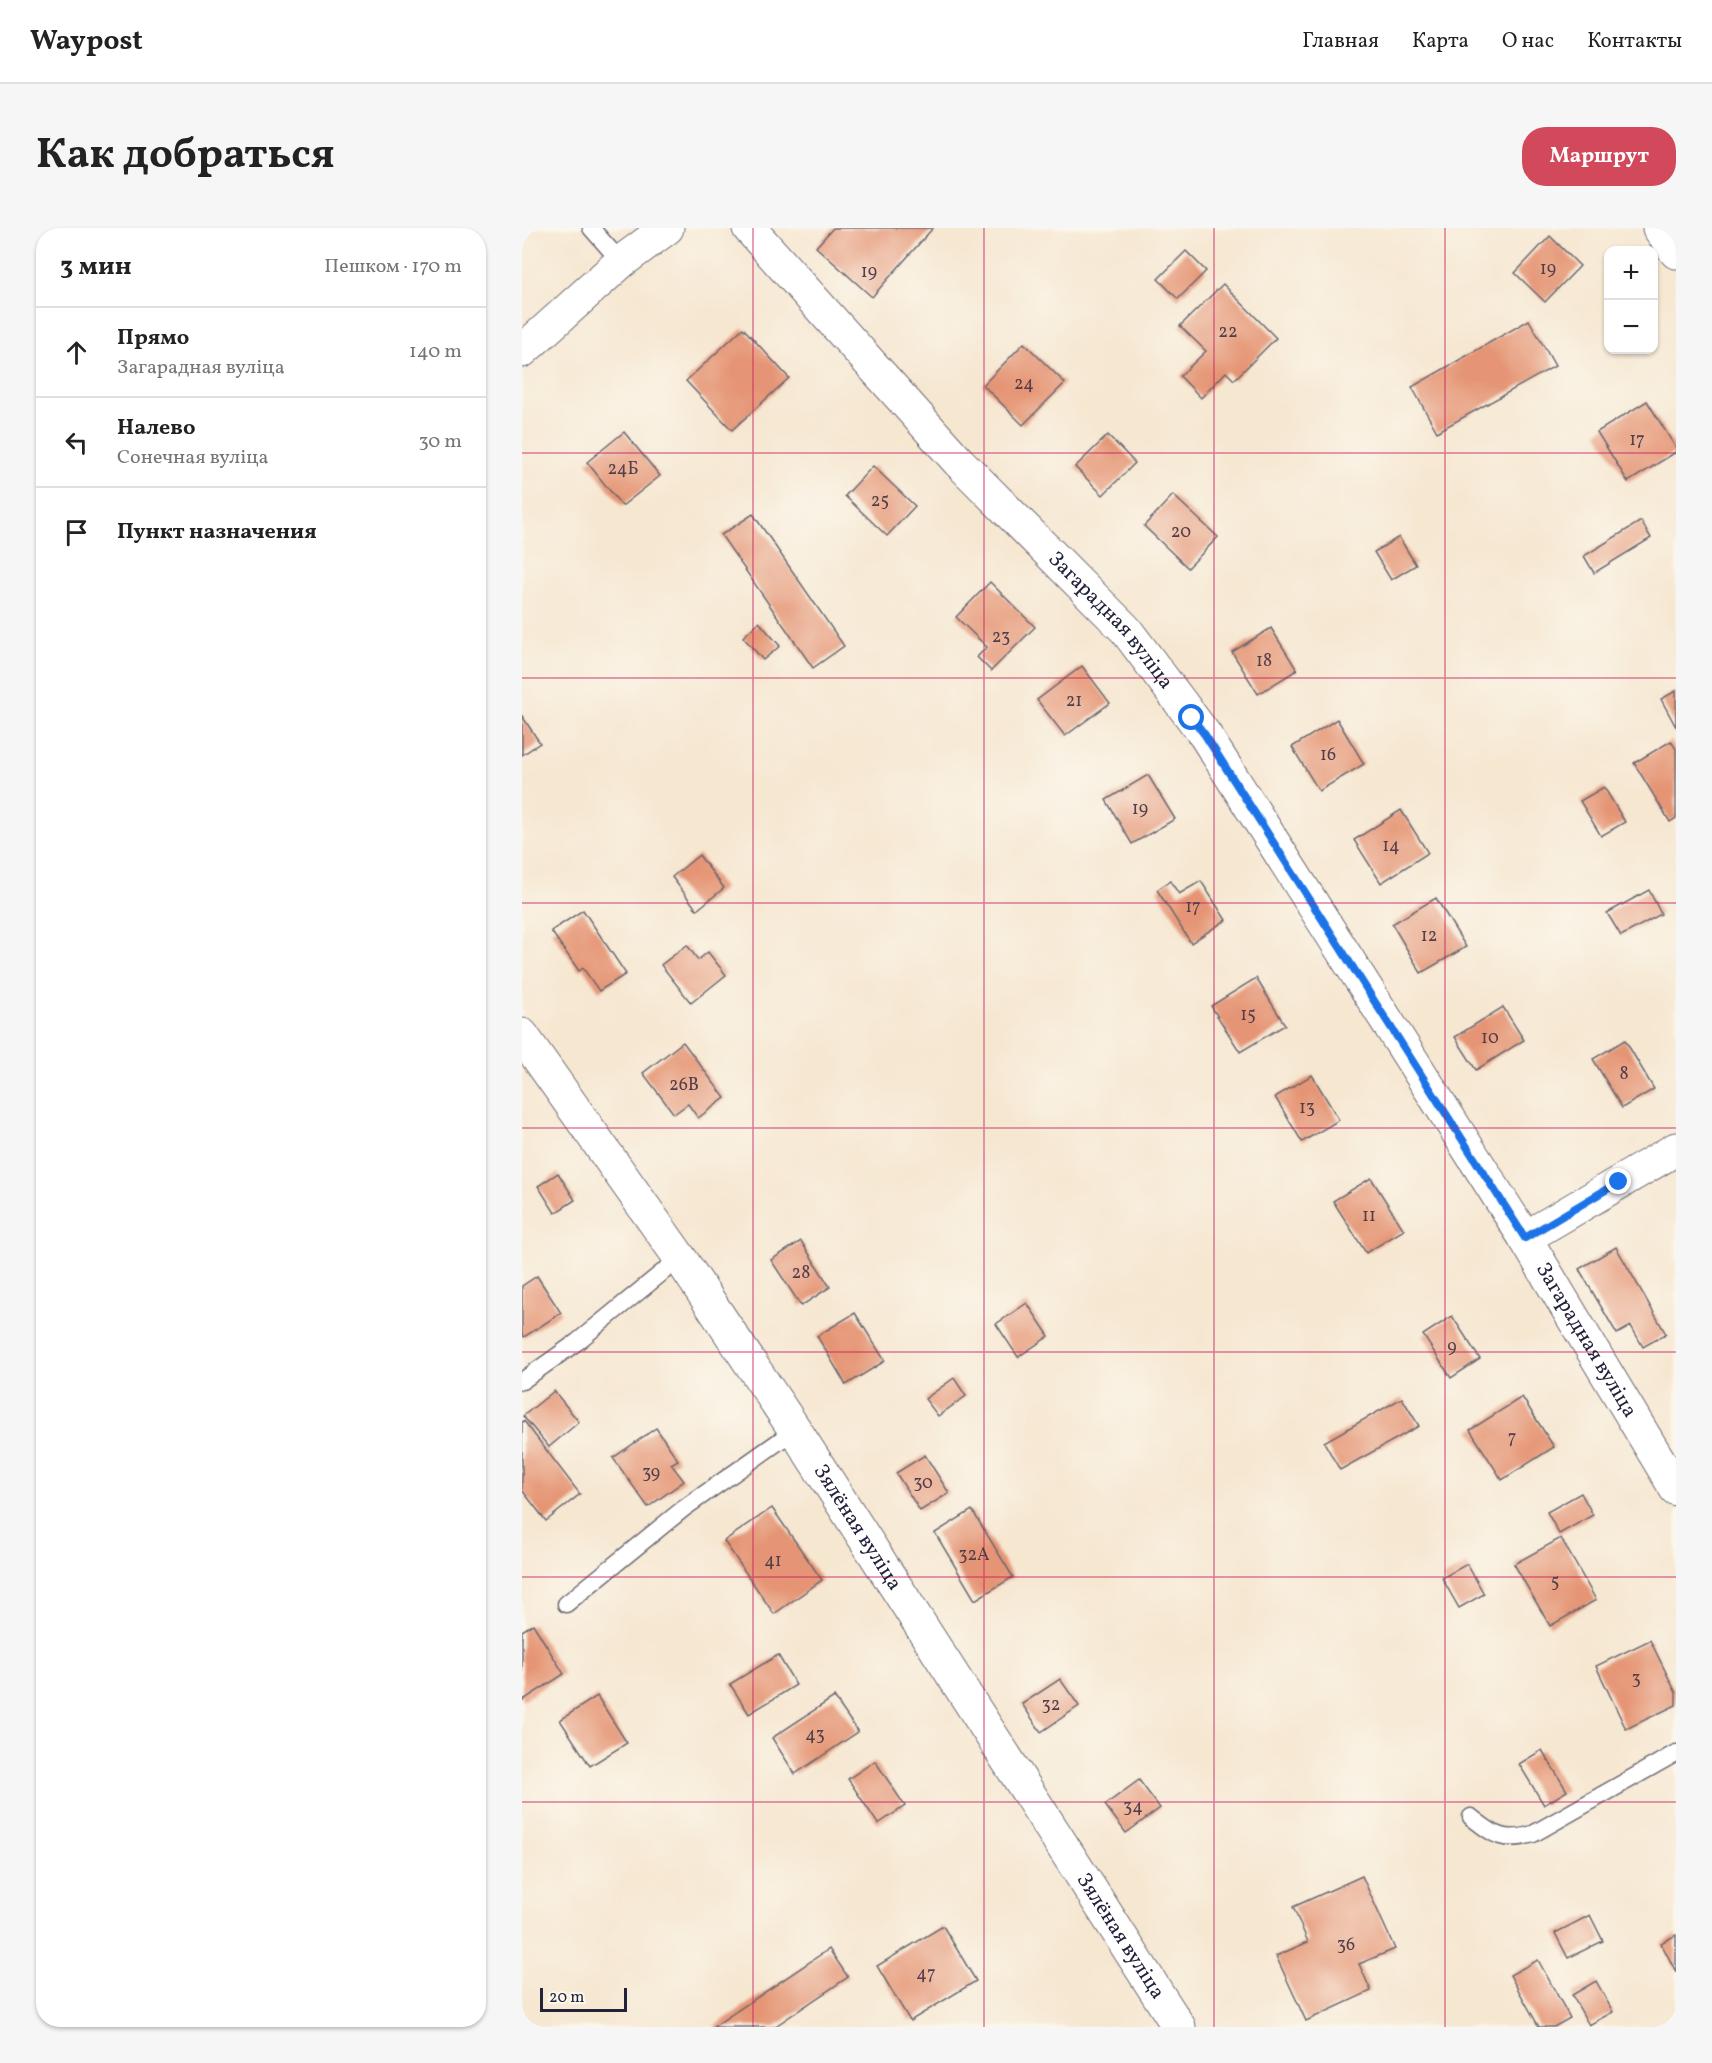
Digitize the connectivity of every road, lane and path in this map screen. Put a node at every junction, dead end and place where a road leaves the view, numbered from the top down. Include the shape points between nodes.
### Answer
1 (591, 228) edge
2 (667, 228) edge
3 (748, 228) edge
4 (1659, 228) edge
5 (1676, 252) edge
6 (621, 262) junction
7 (522, 351) edge
8 (522, 1035) edge
9 (1676, 1149) edge
10 (1525, 1238) junction
11 (680, 1258) junction
12 (522, 1380) edge
13 (795, 1430) junction
14 (1676, 1489) edge
15 (566, 1604) dead end
16 (1676, 1753) edge
17 (1471, 1817) dead end
18 (1179, 2027) edge

1 - 6 lane
2 - 6 street
3 - 10 street, Загарадная вуліца via 958,461 1126,630 1205,735
4 - 5 street
6 - 7 street
8 - 11 street, Зялёная вуліца
9 - 10 street
10 - 14 street, Загарадная вуліца
11 - 12 lane via 577,1342
11 - 13 street, Зялёная вуліца
13 - 15 lane via 683,1509
13 - 18 street, Зялёная вуліца
16 - 17 lane via 1533,1833 1517,1838 1495,1835

